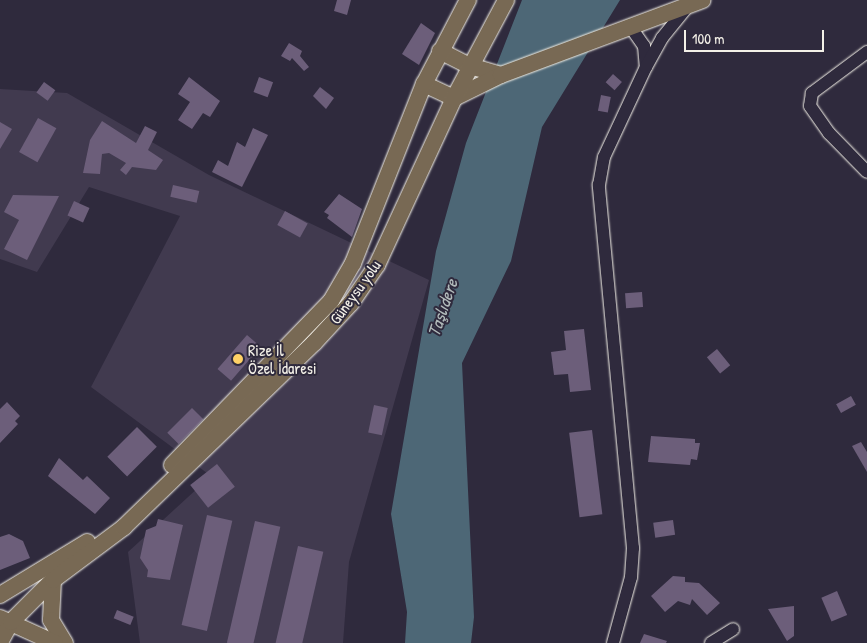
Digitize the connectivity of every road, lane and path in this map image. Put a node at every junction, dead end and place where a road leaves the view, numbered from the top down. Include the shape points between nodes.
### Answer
1 (468, 0) edge
2 (506, 0) edge
3 (703, 0) edge
4 (686, 8) junction
5 (628, 30) junction
6 (440, 50) junction
7 (867, 52) edge
8 (470, 66) junction
9 (646, 67) junction
10 (501, 75) junction
11 (424, 84) junction
12 (454, 98) junction
13 (867, 172) edge
14 (53, 580) junction
15 (0, 595) edge
16 (5, 620) edge
17 (733, 629) dead end
18 (0, 642) edge
19 (55, 643) edge
20 (64, 643) edge
21 (613, 643) edge
22 (711, 643) edge

1 - 6 main road
2 - 8 main road, Güneysu yolu
3 - 4 main road
4 - 5 main road
4 - 9 street via 662,38
5 - 9 street via 644,46
5 - 10 main road
6 - 8 main road
6 - 11 main road
7 - 13 street via 812,93 810,106 829,133
8 - 10 main road
8 - 12 main road, Güneysu yolu
9 - 21 street via 604,157 599,185 633,548 631,577
10 - 12 main road
11 - 12 main road
11 - 15 main road via 354,263 331,301 114,520 61,559
12 - 14 main road, Güneysu yolu via 377,265 335,323 124,527
14 - 16 main road, Güneysu yolu
14 - 20 main road via 51,620
16 - 18 main road, Güneysu yolu
16 - 19 main road
17 - 22 street

